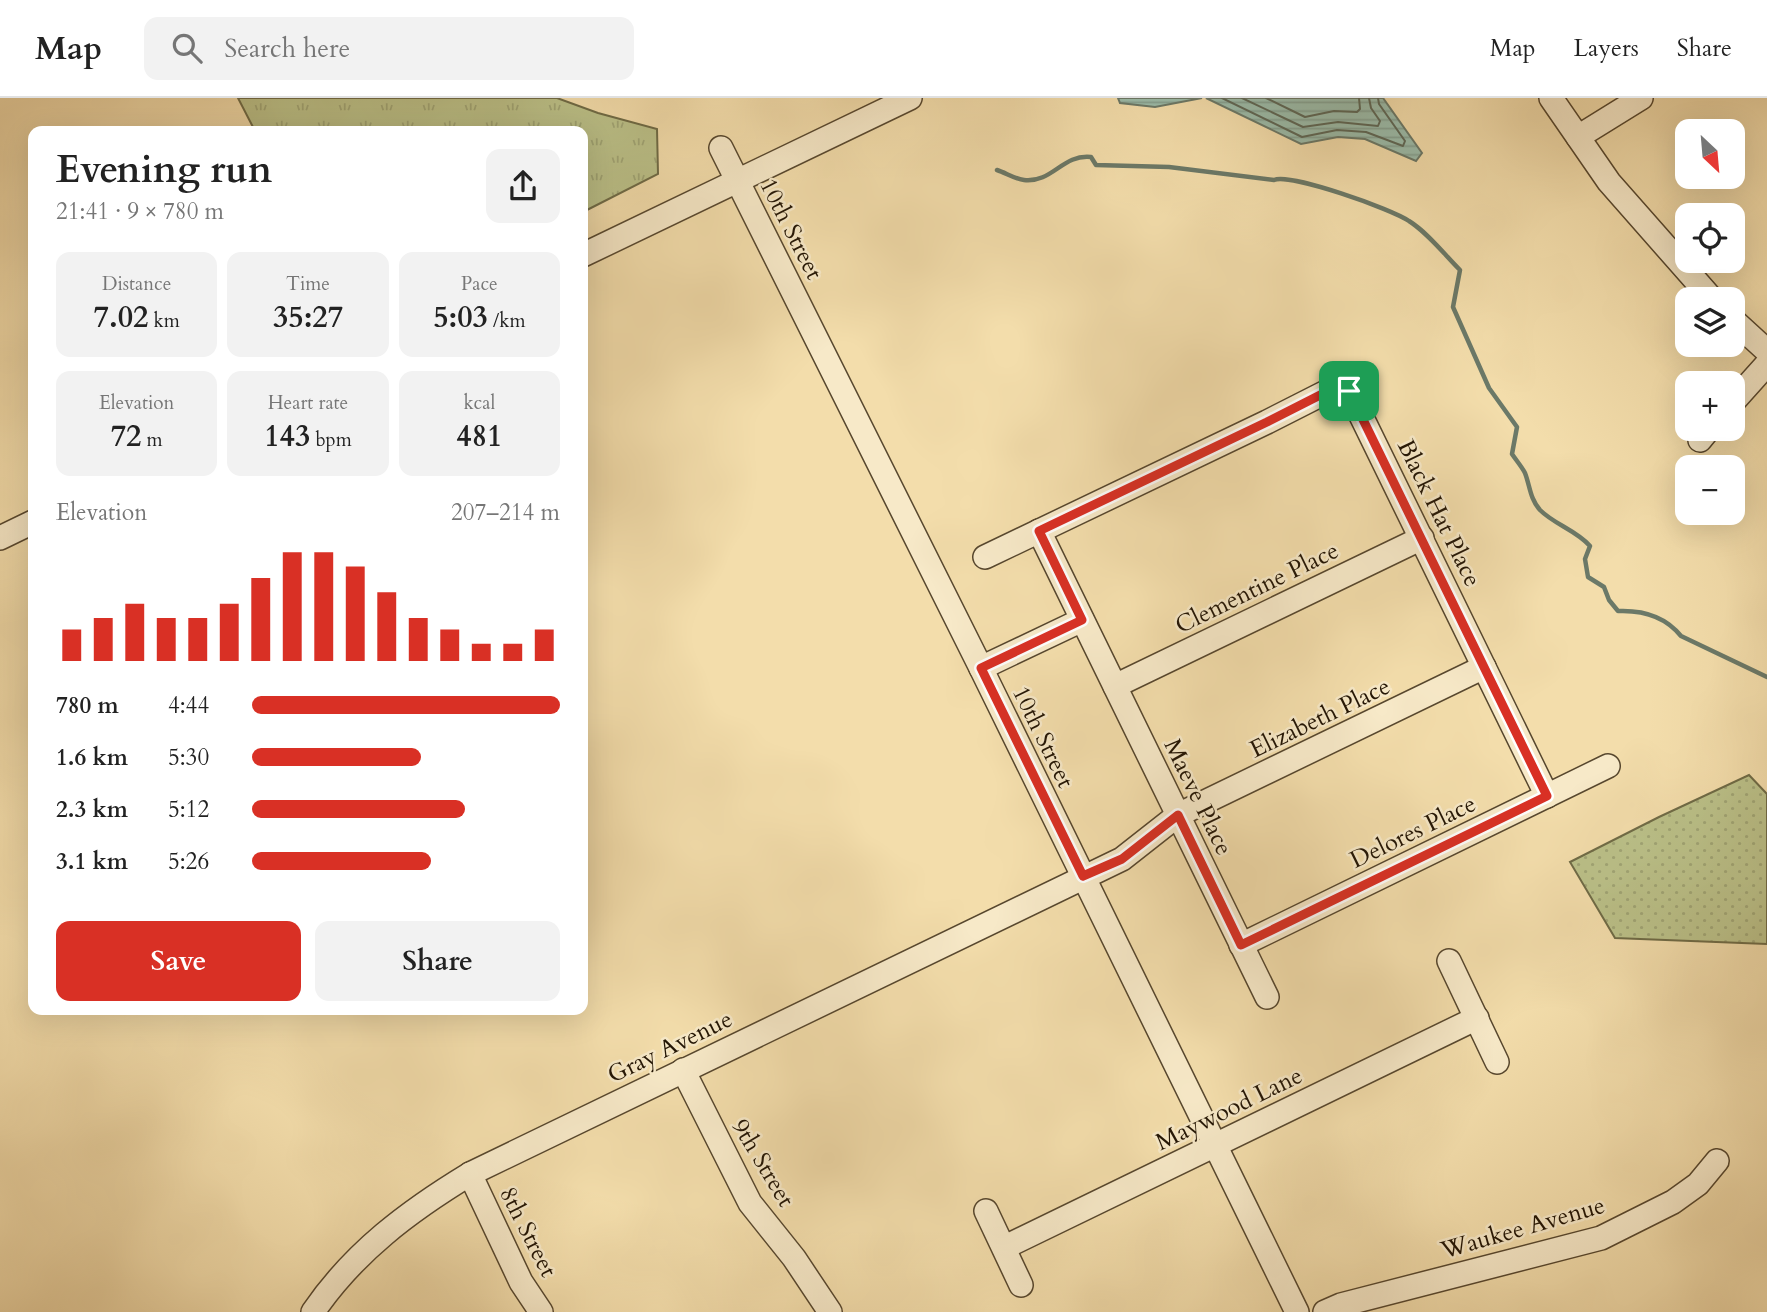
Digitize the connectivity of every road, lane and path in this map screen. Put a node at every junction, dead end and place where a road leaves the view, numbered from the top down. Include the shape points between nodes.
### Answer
1 (910, 98) edge
2 (1551, 98) edge
3 (1641, 98) edge
4 (1578, 137) junction
5 (721, 148) dead end
6 (737, 181) junction
7 (588, 253) edge
8 (1701, 287) edge
9 (1745, 331) edge
10 (1767, 351) edge
11 (1767, 364) edge
12 (1745, 389) edge
13 (28, 524) edge
14 (1039, 531) junction
15 (0, 538) edge
16 (1422, 538) junction
17 (985, 557) dead end
18 (1082, 620) junction
19 (1484, 667) junction
20 (981, 668) junction
21 (1115, 686) junction
22 (1608, 766) dead end
23 (1547, 796) junction
24 (1178, 815) junction
25 (1083, 876) junction
26 (1241, 945) junction
27 (1449, 961) dead end
28 (1267, 997) dead end
29 (1477, 1018) junction
30 (1497, 1062) dead end
31 (683, 1070) junction
32 (1215, 1146) junction
33 (1717, 1161) dead end
34 (470, 1174) junction
35 (986, 1211) dead end
36 (1005, 1247) junction
37 (1021, 1286) dead end
38 (313, 1312) edge
39 (541, 1312) edge
40 (830, 1312) edge
41 (1297, 1312) edge
42 (1325, 1312) edge

1 - 6 street
2 - 4 street
3 - 4 street
4 - 8 street via 1609,182
5 - 6 street, 10th Street
6 - 7 street
6 - 20 street, 10th Street
9 - 10 street
11 - 12 street
13 - 15 street
14 - 16 street, Black Hat Place via 1341,387 1349,391
14 - 17 street, Black Hat Place
14 - 18 street, Maeve Place
16 - 19 street, Black Hat Place
16 - 21 street, Clementine Place
18 - 20 street
18 - 21 street, Maeve Place
19 - 23 street, Black Hat Place
19 - 24 street, Elizabeth Place
20 - 25 street, 10th Street
21 - 24 street, Maeve Place
22 - 23 street, Delores Place
23 - 26 street, Delores Place
24 - 25 street, Elizabeth Place via 1122,859
24 - 26 street, Maeve Place
25 - 31 street, Gray Avenue
25 - 32 street, 10th Street
26 - 28 street, Maeve Place
27 - 29 street
29 - 30 street
29 - 32 street, Maywood Lane
31 - 34 street, Gray Avenue
31 - 40 street, 9th Street via 750,1203
32 - 36 street, Maywood Lane
32 - 41 street, 10th Street
33 - 42 street, Waukee Avenue via 1698,1184 1673,1202 1601,1238
34 - 38 street, Gray Avenue via 388,1230 328,1290
34 - 39 street, 8th Street via 521,1282
35 - 36 street
36 - 37 street

